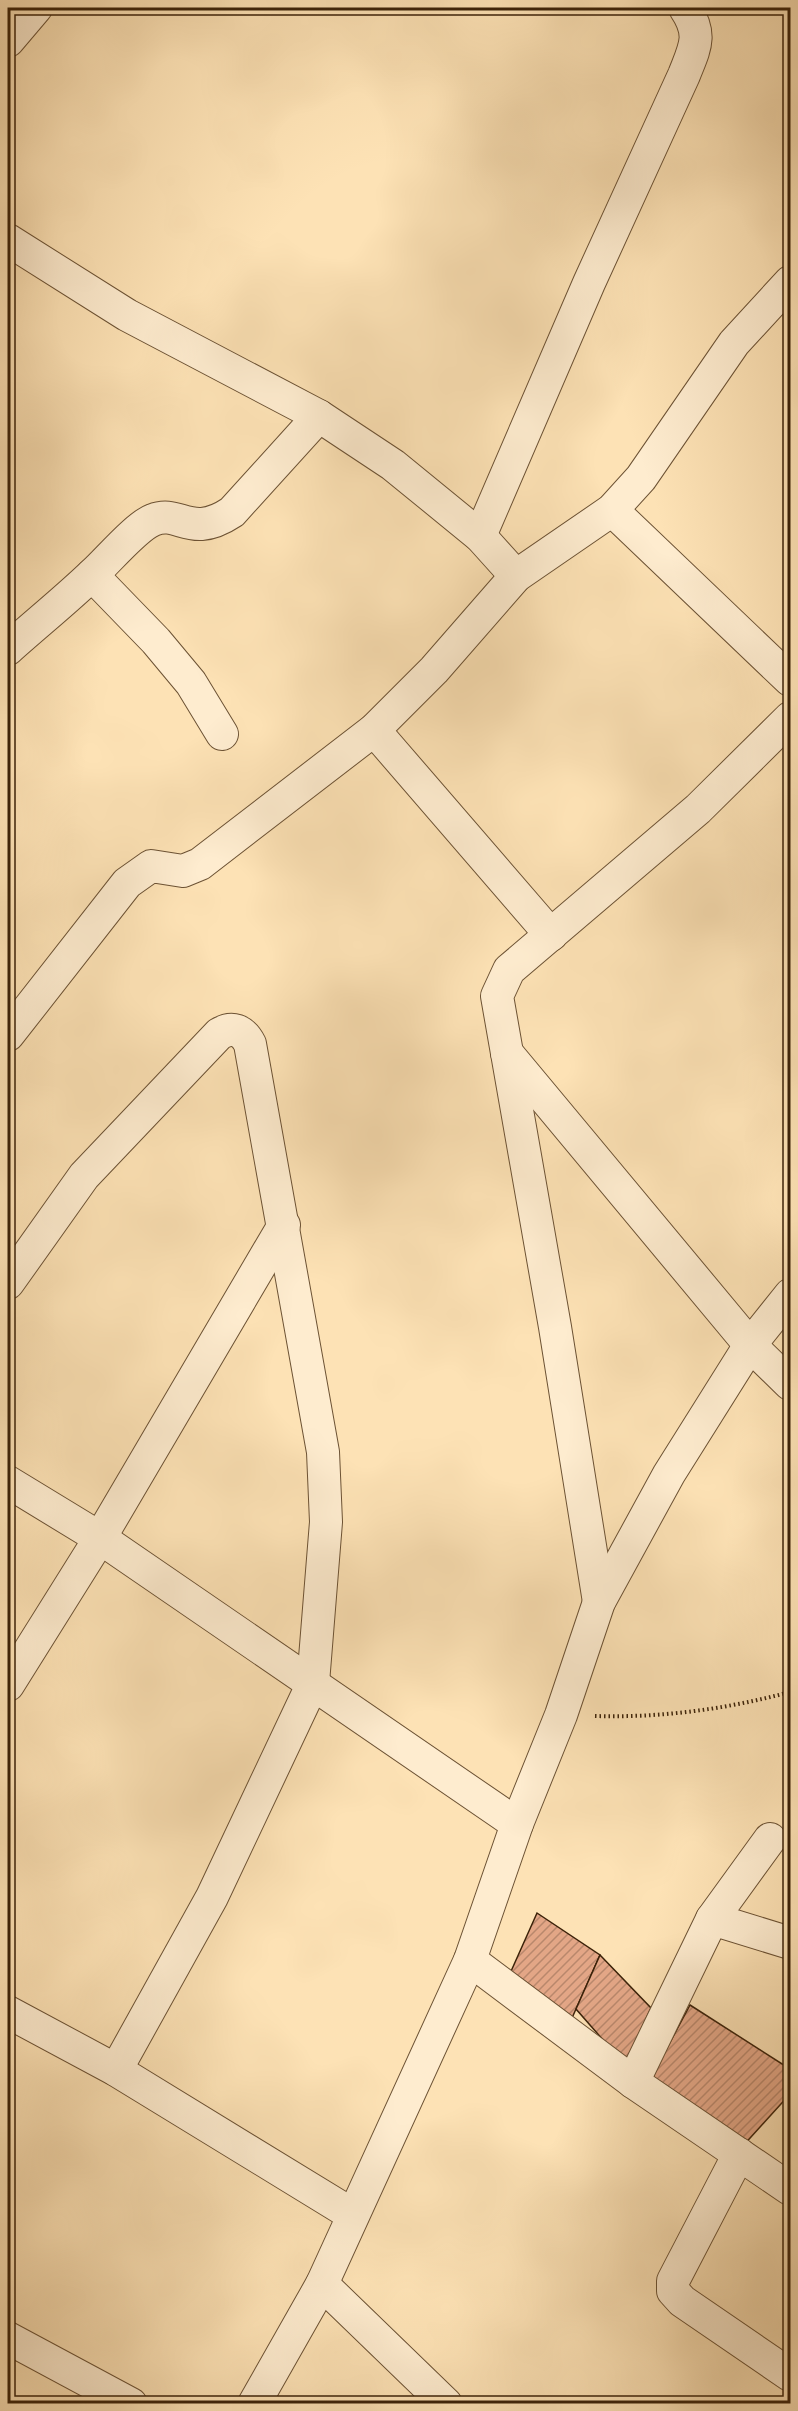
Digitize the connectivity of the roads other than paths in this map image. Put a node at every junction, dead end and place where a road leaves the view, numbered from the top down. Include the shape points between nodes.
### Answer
1 (36, 8) edge
2 (685, 8) edge
3 (8, 41) edge
4 (8, 240) edge
5 (790, 282) edge
6 (319, 416) junction
7 (612, 510) junction
8 (480, 536) junction
9 (92, 575) junction
10 (516, 576) junction
11 (8, 648) edge
12 (790, 680) edge
13 (790, 718) edge
14 (374, 730) junction
15 (222, 734) dead end
16 (551, 935) junction
17 (8, 1035) edge
18 (507, 1053) junction
19 (284, 1225) junction
20 (8, 1283) edge
21 (790, 1296) edge
22 (750, 1345) junction
23 (790, 1384) edge
24 (8, 1482) edge
25 (100, 1538) junction
26 (599, 1602) junction
27 (312, 1683) junction
28 (8, 1685) edge
29 (517, 1824) junction
30 (770, 1839) dead end
31 (711, 1919) junction
32 (790, 1943) edge
33 (470, 1960) junction
34 (8, 2012) edge
35 (116, 2070) junction
36 (633, 2082) junction
37 (739, 2154) junction
38 (790, 2189) edge
39 (353, 2215) junction
40 (322, 2284) junction
41 (8, 2338) edge
42 (790, 2375) edge
43 (131, 2403) edge
44 (254, 2403) edge
45 (446, 2403) edge

1 - 3 street
2 - 8 street via 697,40 684,75
4 - 6 street via 127,315
5 - 7 street via 734,343 641,478
6 - 8 street via 393,465
6 - 9 street via 232,512 205,525 153,520 140,527
7 - 10 street
7 - 12 street
8 - 10 street
9 - 11 street
9 - 15 street via 191,683
10 - 14 street via 434,670
13 - 16 street via 698,809
14 - 16 street
14 - 17 street via 200,864 183,871 151,866 127,884
16 - 18 street via 509,970 499,987 498,1008
18 - 22 street
18 - 26 street
19 - 20 street via 250,1044 246,1035 226,1030 84,1176
19 - 25 street
19 - 27 street via 323,1452 326,1522
21 - 22 street
22 - 23 street
22 - 26 street via 669,1474
24 - 25 street
25 - 27 street
25 - 28 street
26 - 29 street via 561,1715
27 - 29 street
27 - 35 street via 212,1897
29 - 33 street
30 - 31 street
31 - 32 street
31 - 36 street
33 - 36 street
33 - 39 street
34 - 35 street
35 - 39 street
36 - 37 street
37 - 38 street
37 - 42 street via 673,2281 673,2291
39 - 40 street
40 - 44 street
40 - 45 street
41 - 43 street

